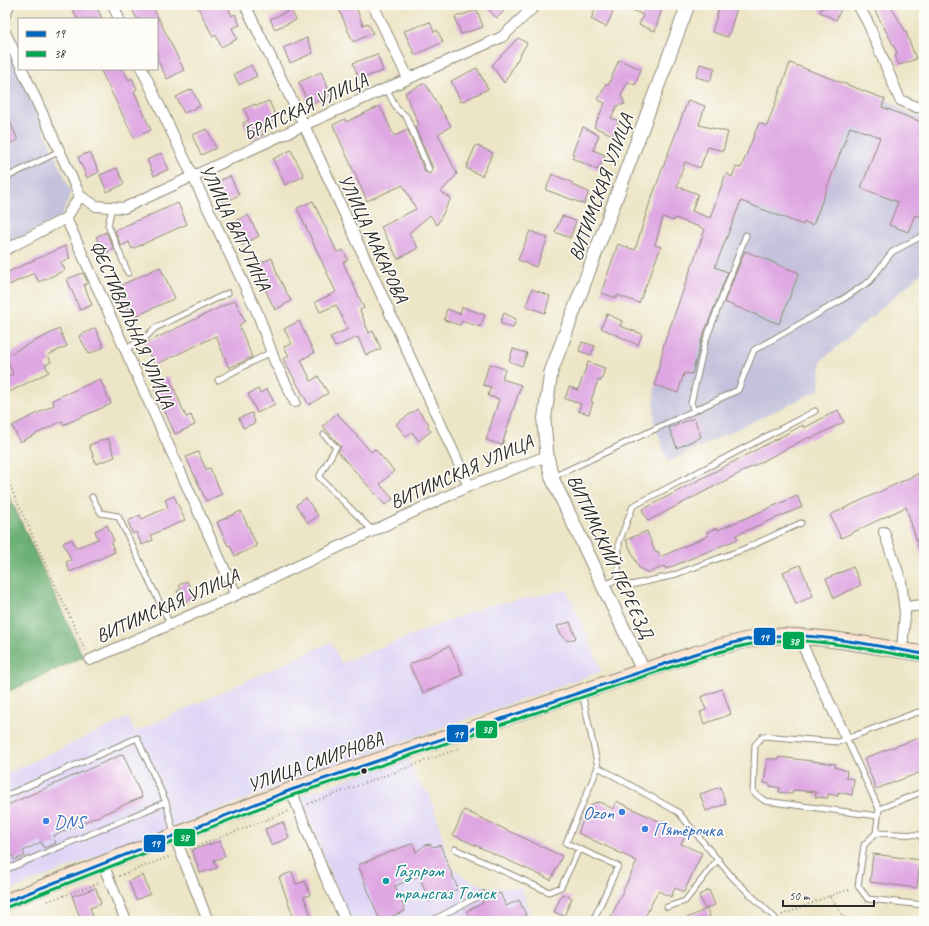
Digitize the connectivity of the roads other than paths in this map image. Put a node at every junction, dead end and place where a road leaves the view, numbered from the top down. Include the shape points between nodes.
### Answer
1 (112, 5) edge
2 (245, 5) edge
3 (374, 5) edge
4 (536, 5) edge
5 (688, 5) edge
6 (858, 5) edge
7 (118, 18) edge
8 (6, 35) edge
9 (18, 60) edge
10 (22, 70) edge
11 (142, 70) edge
12 (408, 78) junction
13 (386, 88) junction
14 (924, 107) edge
15 (304, 125) junction
16 (60, 151) junction
17 (429, 170) dead end
18 (192, 177) junction
19 (5, 178) edge
20 (80, 196) junction
21 (112, 208) junction
22 (66, 218) junction
23 (924, 233) edge
24 (746, 235) dead end
25 (5, 250) edge
26 (128, 273) dead end
27 (228, 293) dead end
28 (125, 349) junction
29 (271, 352) junction
30 (218, 380) dead end
31 (295, 402) dead end
32 (694, 411) junction
33 (815, 411) dead end
34 (324, 435) dead end
35 (547, 456) junction
36 (552, 478) junction
37 (469, 486) junction
38 (92, 497) dead end
39 (801, 523) dead end
40 (373, 531) junction
41 (884, 532) dead end
42 (618, 579) junction
43 (604, 585) junction
44 (236, 595) junction
45 (924, 605) edge
46 (904, 606) junction
47 (170, 624) junction
48 (795, 637) junction
49 (902, 650) junction
50 (924, 654) edge
51 (90, 660) road end
52 (643, 670) junction
53 (581, 691) junction
54 (924, 711) edge
55 (846, 738) junction
56 (598, 767) junction
57 (291, 790) junction
58 (924, 791) edge
59 (5, 796) edge
60 (166, 802) junction
61 (879, 809) junction
62 (878, 816) junction
63 (876, 833) junction
64 (174, 835) junction
65 (924, 843) edge
66 (579, 848) junction
67 (455, 849) dead end
68 (718, 859) junction
69 (103, 864) junction
70 (5, 870) edge
71 (483, 894) dead end
72 (5, 902) edge
73 (924, 905) edge
74 (667, 907) dead end
75 (439, 919) edge
76 (776, 919) edge
77 (126, 921) edge
78 (208, 921) edge
79 (346, 921) edge
80 (431, 921) edge
81 (593, 921) edge

1 - 7 street
2 - 15 street, УЛИЦА МАКАРОВА
3 - 12 street
4 - 12 street, БРАТСКАЯ УЛИЦА via 502,37
5 - 35 street, ВИТИМСКАЯ УЛИЦА via 551,372 544,422
6 - 14 street via 900,100 916,107
8 - 9 street
10 - 16 street
11 - 18 street, УЛИЦА ВАТУТИНА
12 - 13 street, БРАТСКАЯ УЛИЦА
13 - 15 street, БРАТСКАЯ УЛИЦА
13 - 17 lane via 397,108 406,116
15 - 18 street, БРАТСКАЯ УЛИЦА
15 - 37 street, УЛИЦА МАКАРОВА
16 - 19 lane
16 - 20 street
18 - 21 street, БРАТСКАЯ УЛИЦА via 124,208
18 - 29 street, УЛИЦА ВАТУТИНА via 258,314
20 - 21 street, БРАТСКАЯ УЛИЦА via 96,206
20 - 22 street
21 - 26 lane via 108,225
22 - 25 street
22 - 28 street, ФЕСТИВАЛЬНАЯ УЛИЦА
23 - 32 lane via 892,252 870,280 840,301 754,350 738,390
24 - 32 lane via 705,342 691,403
27 - 28 lane via 155,328 143,340
28 - 44 street, ФЕСТИВАЛЬНАЯ УЛИЦА
29 - 30 lane
29 - 31 street, УЛИЦА ВАТУТИНА
32 - 36 lane
33 - 42 lane via 633,506 619,542
34 - 40 lane via 336,447 319,477
35 - 36 street, ВИТИМСКИЙ ПЕРЕЕЗД
35 - 37 street, ВИТИМСКАЯ УЛИЦА
36 - 43 street, ВИТИМСКИЙ ПЕРЕЕЗД
37 - 40 street, ВИТИМСКАЯ УЛИЦА
38 - 47 lane via 101,513 118,516
39 - 42 lane via 744,549 671,576 631,585
40 - 44 street, ВИТИМСКАЯ УЛИЦА
41 - 46 street via 901,581
42 - 43 lane
43 - 52 street, ВИТИМСКИЙ ПЕРЕЕЗД
44 - 47 street, ВИТИМСКАЯ УЛИЦА
45 - 46 street
46 - 49 street
47 - 51 street, ВИТИМСКАЯ УЛИЦА
48 - 49 main road, УЛИЦА СМИРНОВА
48 - 52 main road, УЛИЦА СМИРНОВА via 780,636 748,641
48 - 55 street via 801,642
49 - 50 main road, УЛИЦА СМИРНОВА
52 - 53 main road, УЛИЦА СМИРНОВА
53 - 56 lane
53 - 57 main road, УЛИЦА СМИРНОВА
54 - 55 lane
55 - 61 lane
55 - 62 lane via 838,742 763,736 755,745 753,792 765,801
56 - 66 lane via 566,843
56 - 68 lane via 678,812
57 - 64 main road, УЛИЦА СМИРНОВА
57 - 79 street via 327,881
58 - 61 lane
59 - 60 lane via 136,738
60 - 64 lane
60 - 70 lane
61 - 62 lane
62 - 63 lane
63 - 65 lane via 920,835
63 - 73 lane via 864,845 858,886 868,899
64 - 69 main road, УЛИЦА СМИРНОВА
64 - 78 street
66 - 67 lane via 561,888 549,892
66 - 81 lane via 618,866
68 - 74 lane via 685,901
68 - 76 lane via 733,878
69 - 72 main road, УЛИЦА СМИРНОВА
69 - 77 street
71 - 75 lane
75 - 80 lane

